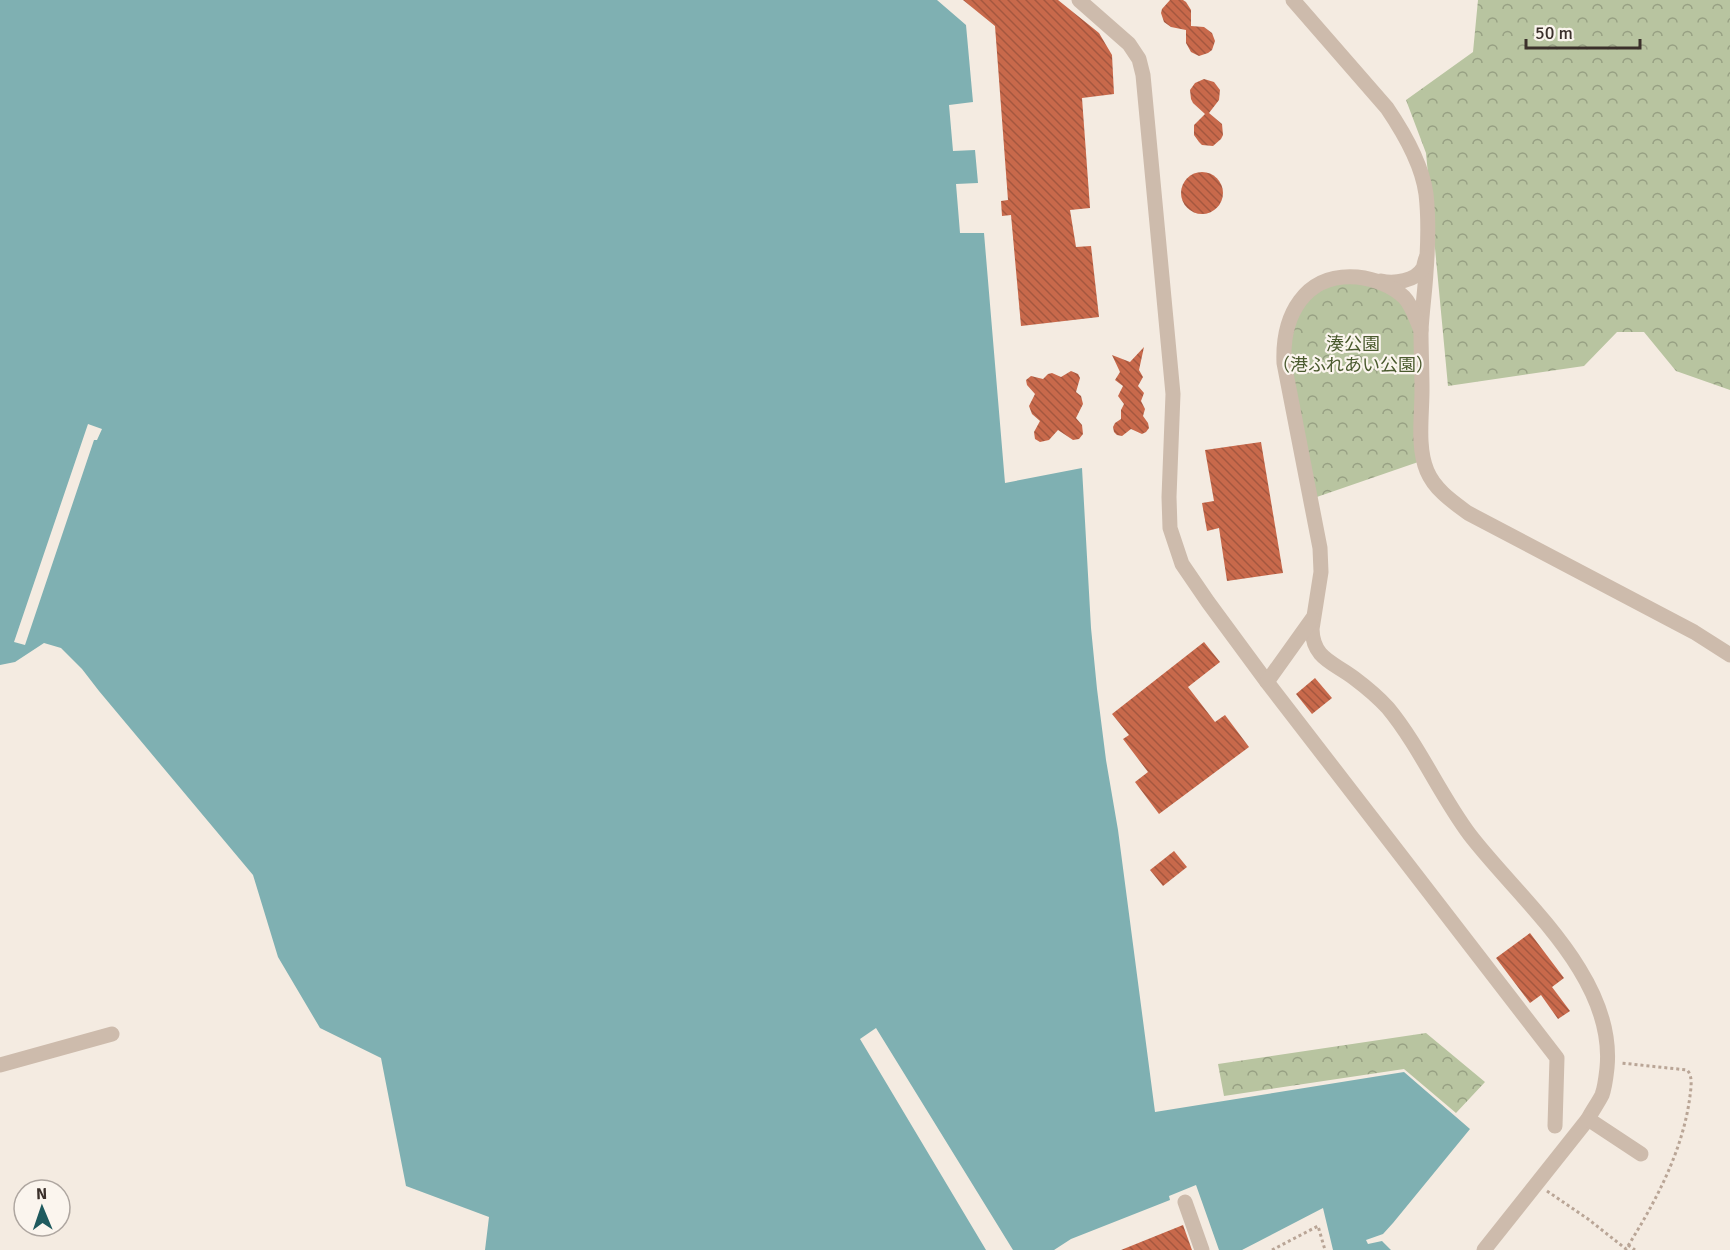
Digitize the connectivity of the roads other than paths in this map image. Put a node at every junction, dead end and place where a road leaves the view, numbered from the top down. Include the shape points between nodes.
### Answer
1 (1079, 0) edge
2 (1293, 0) edge
3 (1427, 252) junction
4 (1378, 281) junction
5 (1421, 330) junction
6 (1314, 616) junction
7 (1730, 654) edge
8 (1267, 682) junction
9 (112, 1034) dead end
10 (0, 1065) edge
11 (1588, 1119) junction
12 (1555, 1126) dead end
13 (1641, 1154) dead end
14 (1185, 1202) dead end
15 (1202, 1250) edge
16 (1484, 1250) edge

1 - 8 street via 1129,44 1143,75 1173,394 1170,528 1182,564
2 - 3 street via 1374,91 1402,132 1425,192
3 - 4 street via 1423,267 1410,278 1389,283
3 - 5 street
4 - 5 street via 1406,298
4 - 6 street via 1343,277 1309,291 1297,305 1286,330 1284,363 1320,548 1319,595
5 - 7 street via 1424,460 1432,480 1447,498 1491,526
6 - 8 street
6 - 11 street via 1316,649 1389,710 1469,834 1535,910 1598,1004 1608,1043 1606,1079
8 - 12 street via 1557,1059
9 - 10 street
11 - 13 street
11 - 16 street
14 - 15 street

